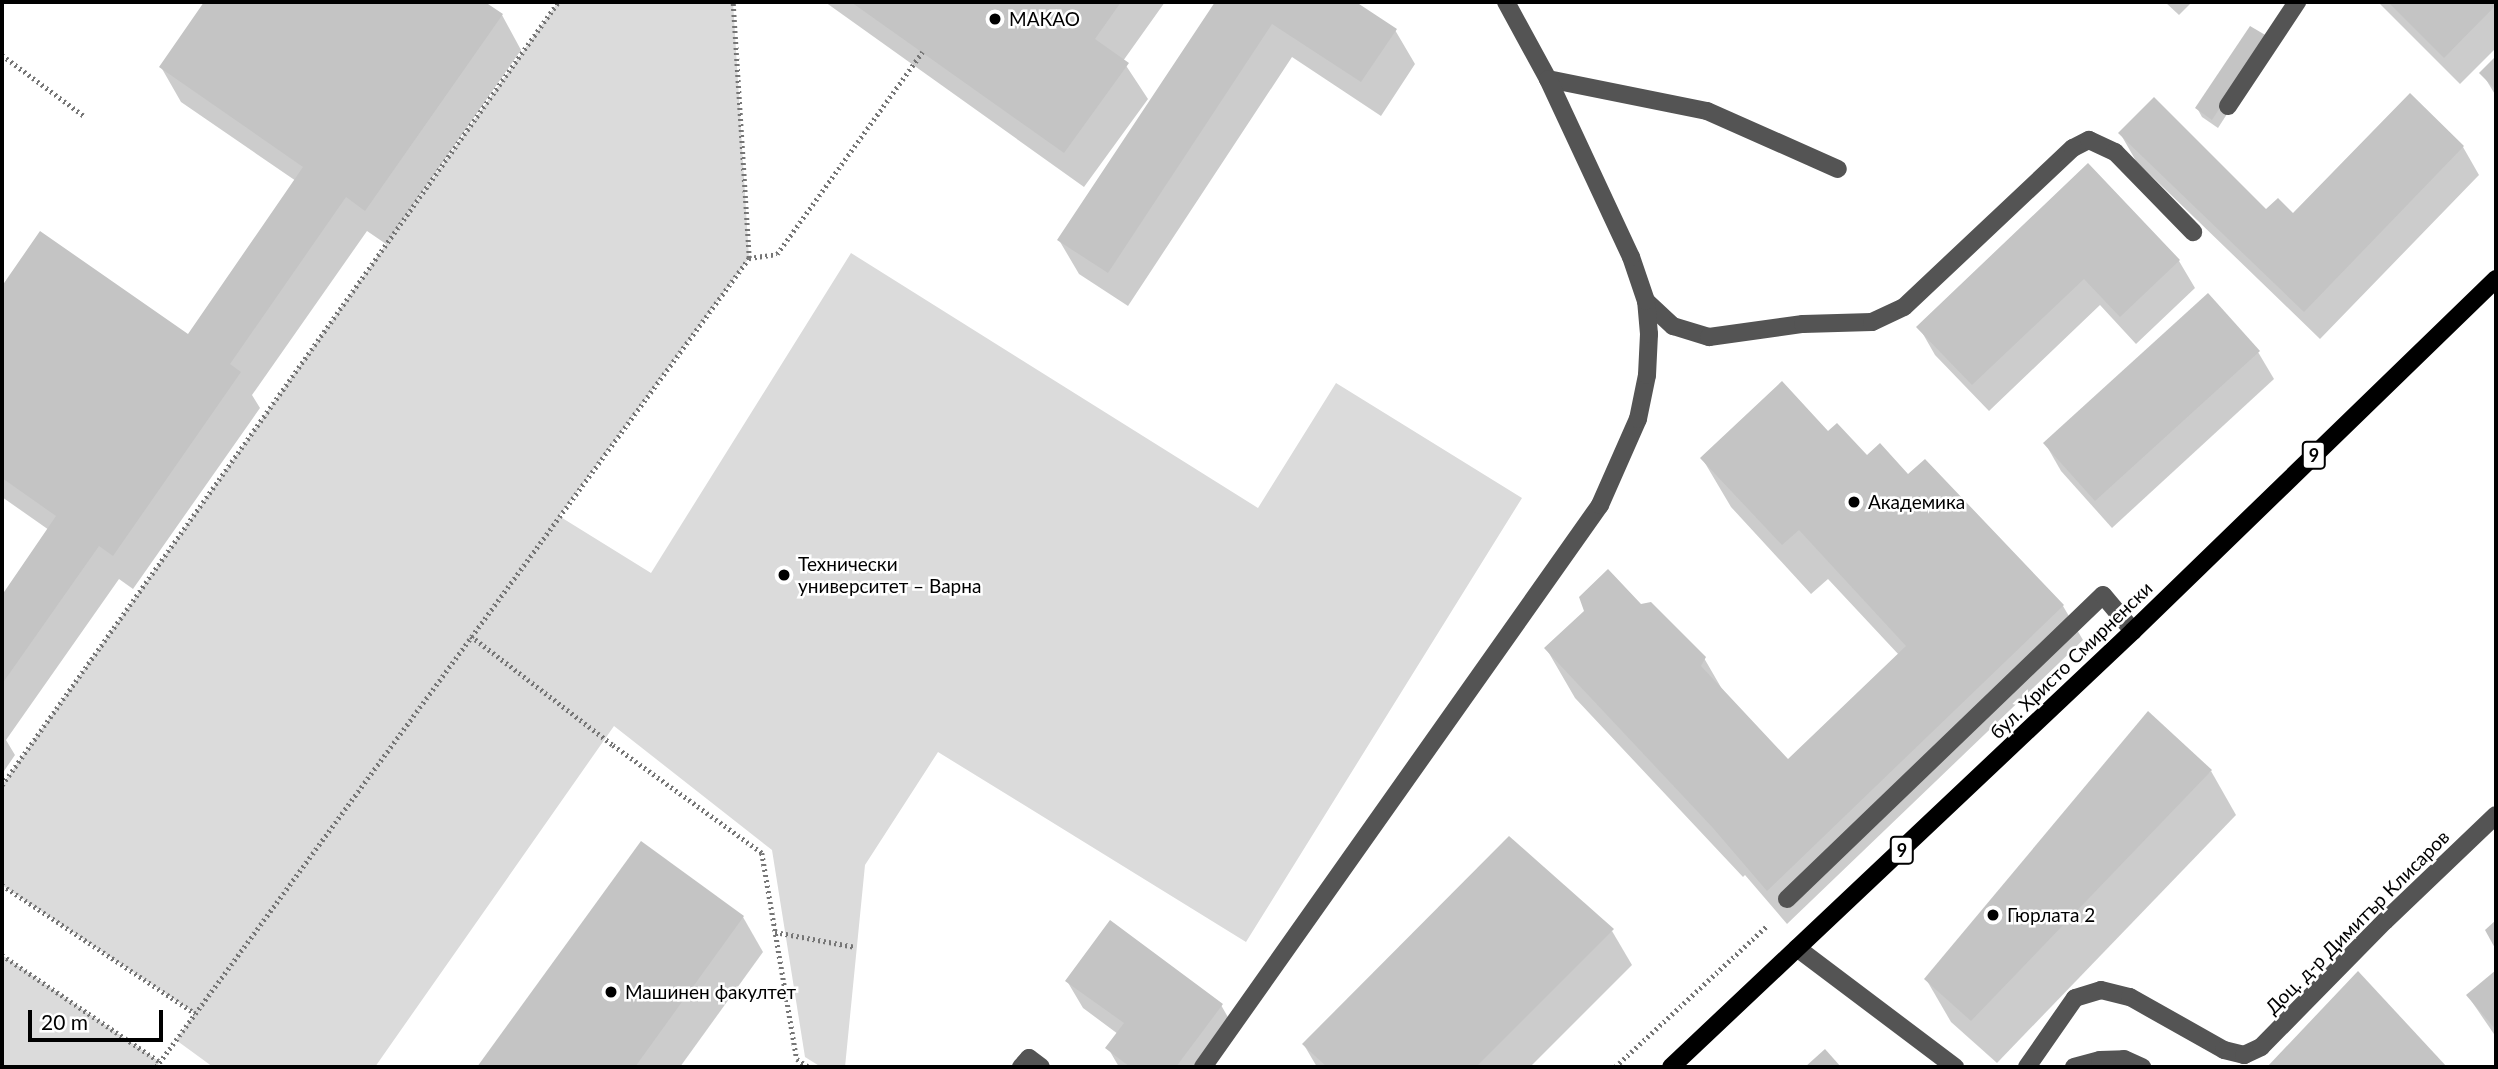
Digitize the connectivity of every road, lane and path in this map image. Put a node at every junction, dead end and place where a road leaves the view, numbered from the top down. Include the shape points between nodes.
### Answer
1 (558, 2) edge
2 (733, 2) edge
3 (1506, 2) edge
4 (2297, 2) edge
5 (922, 52) dead end
6 (2, 55) edge
7 (1548, 79) junction
8 (2228, 106) dead end
9 (84, 116) dead end
10 (1838, 169) dead end
11 (2193, 232) dead end
12 (749, 258) junction
13 (2496, 279) edge
14 (1646, 301) junction
15 (2133, 631) junction
16 (471, 636) junction
17 (2, 785) edge
18 (2496, 815) edge
19 (2, 885) edge
20 (1787, 899) dead end
21 (775, 932) junction
22 (856, 947) dead end
23 (1797, 948) junction
24 (2, 955) edge
25 (195, 1013) junction
26 (158, 1065) edge
27 (809, 1067) edge
28 (1021, 1067) edge
29 (1041, 1067) edge
30 (1203, 1067) edge
31 (1671, 1067) edge
32 (1955, 1067) edge
33 (2027, 1067) edge
34 (2074, 1067) edge
35 (2142, 1067) edge

1 - 17 path
2 - 12 path
3 - 7 street
4 - 8 street
5 - 12 path via 777,254
6 - 9 path
7 - 10 street via 1707,111
7 - 14 street via 1631,257
11 - 14 street via 2115,152 2089,140 2073,148 1904,307 1872,322 1803,324 1709,337 1673,327
12 - 16 path
13 - 15 main road, бул. Христо Смирненски / 9
14 - 30 street via 1647,374 1637,419 1600,505
15 - 20 street via 2103,595
15 - 23 main road, бул. Христо Смирненски / 9
16 - 21 path via 762,853
16 - 25 path
18 - 33 street, Доц. д-р Димитър Клисаров via 2261,1047 2244,1055 2224,1050 2130,997 2101,990 2075,998
19 - 25 path
21 - 22 path
21 - 27 path via 797,1059
23 - 31 main road, бул. Христо Смирненски / 9
23 - 32 street
24 - 26 path
25 - 26 path
28 - 29 street via 1029,1058
34 - 35 street via 2124,1059

